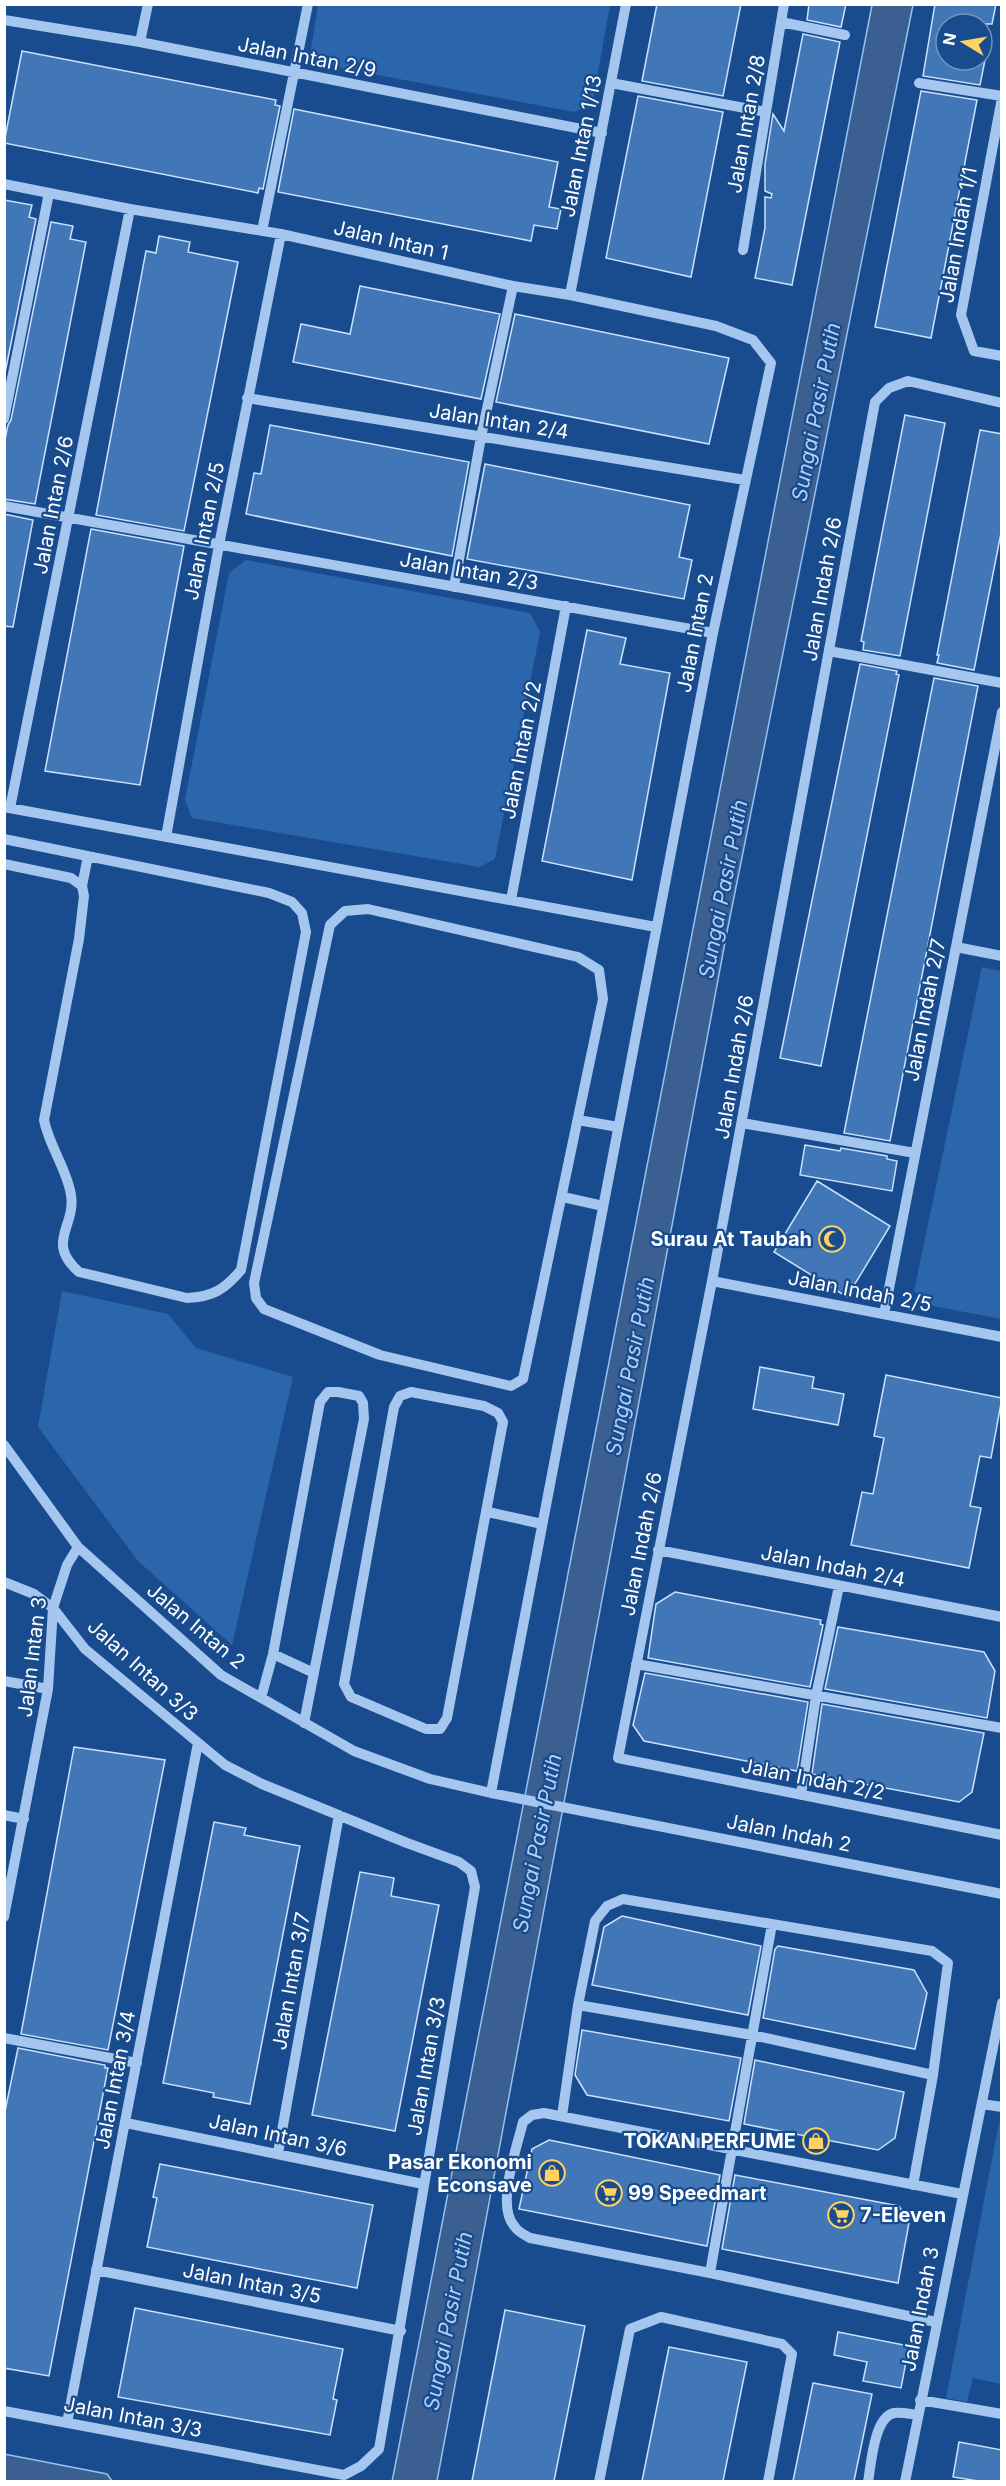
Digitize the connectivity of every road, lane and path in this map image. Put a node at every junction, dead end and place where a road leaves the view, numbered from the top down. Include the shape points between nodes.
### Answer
1 (148, 4) edge
2 (308, 4) edge
3 (626, 4) edge
4 (784, 4) edge
5 (4, 20) edge
6 (781, 22) junction
7 (845, 35) dead end
8 (140, 42) junction
9 (295, 74) junction
10 (611, 83) junction
11 (919, 83) dead end
12 (1002, 97) edge
13 (766, 112) junction
14 (602, 133) junction
15 (4, 184) edge
16 (49, 193) junction
17 (130, 209) junction
18 (262, 231) junction
19 (281, 234) junction
20 (743, 250) dead end
21 (513, 286) junction
22 (570, 295) junction
23 (762, 350) joint
24 (1002, 356) edge
25 (248, 398) junction
26 (1002, 403) edge
27 (4, 419) edge
28 (481, 437) junction
29 (745, 480) junction
30 (4, 506) edge
31 (69, 518) junction
32 (219, 545) junction
33 (454, 586) junction
34 (566, 606) junction
35 (713, 633) junction
36 (829, 651) junction
37 (1002, 683) edge
38 (1002, 712) edge
39 (996, 769) edge
40 (7, 807) edge
41 (166, 837) junction
42 (4, 839) edge
43 (87, 856) junction
44 (4, 864) edge
45 (82, 886) junction
46 (511, 900) junction
47 (657, 927) junction
48 (956, 947) junction
49 (1002, 956) edge
50 (578, 1120) junction
51 (742, 1123) junction
52 (618, 1127) junction
53 (915, 1153) junction
54 (562, 1197) junction
55 (603, 1206) junction
56 (712, 1281) junction
57 (884, 1314) junction
58 (1002, 1337) edge
59 (4, 1445) edge
60 (488, 1512) junction
61 (542, 1524) junction
62 (78, 1547) junction
63 (658, 1551) junction
64 (4, 1582) edge
65 (839, 1586) junction
66 (53, 1608) junction
67 (1002, 1617) edge
68 (273, 1654) junction
69 (636, 1664) junction
70 (314, 1673) junction
71 (4, 1681) edge
72 (48, 1689) junction
73 (816, 1696) junction
74 (261, 1698) junction
75 (304, 1723) junction
76 (1002, 1728) edge
77 (198, 1743) junction
78 (618, 1758) joint
79 (491, 1793) junction
80 (801, 1795) junction
81 (518, 1798) joint
82 (4, 1815) edge
83 (339, 1815) junction
84 (24, 1819) junction
85 (1002, 1823) edge
86 (1000, 1835) edge
87 (1002, 1894) edge
88 (4, 1917) edge
89 (772, 1924) junction
90 (1002, 2003) edge
91 (578, 2005) junction
92 (752, 2035) junction
93 (4, 2038) edge
94 (137, 2063) junction
95 (933, 2075) junction
96 (982, 2104) junction
97 (1002, 2107) edge
98 (562, 2116) junction
99 (126, 2123) junction
100 (732, 2150) junction
101 (278, 2153) junction
102 (423, 2184) junction
103 (913, 2185) junction
104 (962, 2194) junction
105 (96, 2270) junction
106 (710, 2273) junction
107 (936, 2322) junction
108 (401, 2331) junction
109 (920, 2400) junction
110 (4, 2411) edge
111 (1002, 2414) edge
112 (918, 2415) junction
113 (67, 2423) junction
114 (599, 2481) edge
115 (768, 2481) edge
116 (868, 2481) edge
117 (904, 2481) edge

1 - 8 street
2 - 9 street
3 - 10 street, Jalan Intan 1/13
4 - 6 street, Jalan Intan 2/8
5 - 8 street, Jalan Intan 2/9
6 - 7 street
6 - 13 street, Jalan Intan 2/8
8 - 9 street, Jalan Intan 2/9
9 - 14 street, Jalan Intan 2/9
9 - 18 street
10 - 13 street
10 - 14 street, Jalan Intan 1/13
11 - 12 street
12 - 24 street, Jalan Indah 1/1 via 961,315 974,351
13 - 20 street, Jalan Intan 2/8
14 - 22 street, Jalan Intan 1/13
15 - 16 street, Jalan Intan 1
16 - 17 street, Jalan Intan 1
16 - 27 street
17 - 18 street, Jalan Intan 1
17 - 31 street, Jalan Intan 2/6
18 - 19 street, Jalan Intan 1
19 - 21 street, Jalan Intan 1
19 - 25 street, Jalan Intan 2/5
21 - 22 street, Jalan Intan 1
21 - 28 street
22 - 23 street, Jalan Intan 1 via 716,326 753,340
23 - 29 street, Jalan Intan 2 via 771,363
25 - 28 street, Jalan Intan 2/4
25 - 32 street, Jalan Intan 2/5
26 - 36 street, Jalan Indah 2/6 via 908,381 889,387 875,402
28 - 29 street, Jalan Intan 2/4
28 - 33 street
29 - 35 street, Jalan Intan 2
30 - 31 street, Jalan Intan 2/3
31 - 32 street, Jalan Intan 2/3
31 - 40 street, Jalan Intan 2/6
32 - 33 street, Jalan Intan 2/3
32 - 41 street, Jalan Intan 2/5
33 - 34 street, Jalan Intan 2/3
34 - 35 street, Jalan Intan 2/3
34 - 46 street, Jalan Intan 2/2
35 - 47 street, Jalan Intan 2
36 - 37 street
36 - 51 street, Jalan Indah 2/6
38 - 39 street, Jalan Indah 2/7
39 - 48 street, Jalan Indah 2/7
40 - 41 street
41 - 46 street
42 - 43 street
43 - 45 street
43 - 45 street via 269,893 292,902 302,913 306,932 241,1270 231,1282 206,1297 187,1298 79,1272 68,1262 63,1249 63,1230 72,1198 44,1120 79,939
44 - 45 street via 71,878
46 - 47 street
47 - 52 street, Jalan Intan 2
48 - 49 street
48 - 53 street, Jalan Indah 2/7
50 - 52 street
50 - 54 street
50 - 54 street via 603,999 599,970 578,957 368,909 345,911 330,925 254,1283 256,1298 264,1309 380,1354 512,1386 523,1379
51 - 53 street
51 - 56 street, Jalan Indah 2/6
52 - 55 street, Jalan Intan 2
53 - 57 street, Jalan Indah 2/7
54 - 55 street
55 - 61 street, Jalan Intan 2
56 - 57 street, Jalan Indah 2/5
56 - 63 street, Jalan Indah 2/6
57 - 58 street, Jalan Indah 2/5
59 - 62 street, Jalan Intan 2
60 - 60 street via 447,1718 440,1729 426,1729 351,1697 344,1684 394,1407 400,1396 411,1392 484,1406 498,1413 503,1422
60 - 61 street
61 - 79 street, Jalan Intan 2
62 - 66 street, Jalan Intan 3 via 67,1565
62 - 74 street, Jalan Intan 2 via 220,1675
63 - 65 street, Jalan Indah 2/4
63 - 69 street, Jalan Indah 2/6
64 - 66 street, Jalan Intan 3/3 via 34,1594
65 - 67 street, Jalan Indah 2/4
65 - 73 street
66 - 72 street, Jalan Intan 3
66 - 77 street, Jalan Intan 3/3 via 85,1649
68 - 70 street
68 - 70 street via 320,1402 327,1392 358,1395 364,1419
68 - 74 street
69 - 73 street
69 - 78 street, Jalan Indah 2/6
70 - 75 street
71 - 72 street
72 - 84 street, Jalan Intan 3
73 - 76 street
73 - 80 street
74 - 75 street, Jalan Intan 2
75 - 79 street, Jalan Intan 2 via 354,1751 430,1779
77 - 83 street, Jalan Intan 3/3 via 225,1764 262,1784
77 - 94 street, Jalan Intan 3/4
78 - 80 street, Jalan Indah 2/2
79 - 81 street, Jalan Intan 2
80 - 86 street, Jalan Indah 2/2
81 - 87 street, Jalan Indah 2
82 - 84 street
83 - 101 street, Jalan Intan 3/7
83 - 102 street, Jalan Intan 3/3 via 459,1862 471,1871 475,1887
84 - 88 street, Jalan Intan 3
85 - 86 street
89 - 91 street via 623,1899 607,1906 595,1921
89 - 92 street
89 - 95 street via 932,1951 948,1963
90 - 96 street, Jalan Indah 3
91 - 92 street
91 - 98 street
92 - 95 street
92 - 100 street
93 - 94 street
94 - 99 street, Jalan Intan 3/4
95 - 103 street
96 - 97 street
96 - 104 street, Jalan Indah 3
98 - 100 street
98 - 106 street via 544,2113 523,2122 506,2196 507,2212 514,2227 530,2238
99 - 101 street, Jalan Intan 3/6
99 - 105 street, Jalan Intan 3/4
100 - 103 street
100 - 106 street
101 - 102 street, Jalan Intan 3/6
102 - 108 street, Jalan Intan 3/3
103 - 104 street
104 - 107 street, Jalan Indah 3
105 - 108 street, Jalan Intan 3/5
105 - 113 street, Jalan Intan 3/4
106 - 107 street
107 - 109 street, Jalan Indah 3
108 - 113 street, Jalan Intan 3/3 via 379,2449 344,2475
109 - 111 street
109 - 112 street, Jalan Indah 3
110 - 113 street, Jalan Intan 3/3
112 - 116 street via 894,2413 885,2417 879,2425
112 - 117 street, Jalan Indah 3
114 - 115 street via 630,2329 661,2316 782,2344 792,2354

